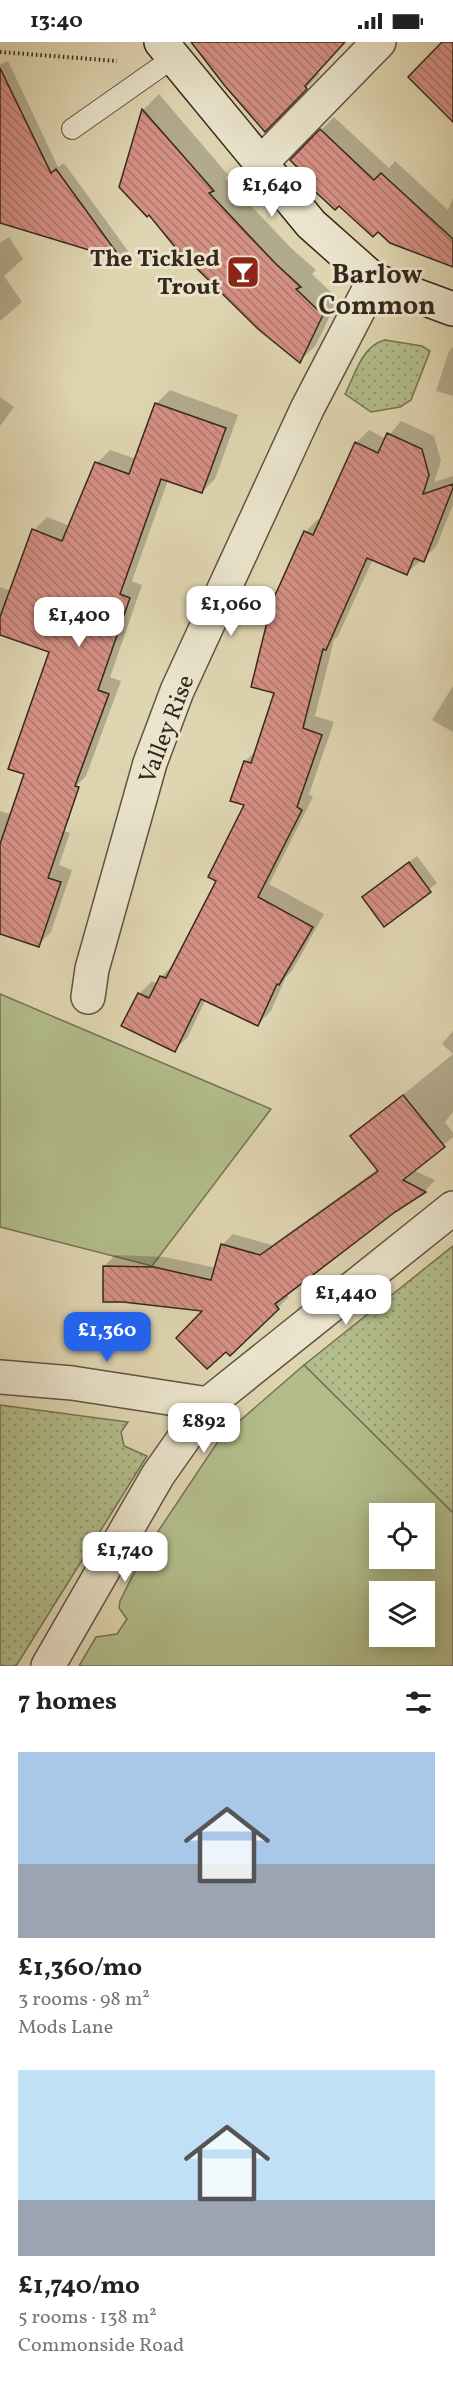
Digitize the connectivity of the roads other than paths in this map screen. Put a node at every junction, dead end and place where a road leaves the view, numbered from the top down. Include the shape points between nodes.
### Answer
1 (380, 42) edge
2 (165, 47) edge
3 (72, 129) dead end
4 (260, 164) junction
5 (374, 280) junction
6 (453, 309) edge
7 (88, 997) dead end
8 (453, 1208) edge
9 (0, 1377) edge
10 (208, 1404) junction
11 (48, 1666) edge

1 - 4 street
2 - 3 lane
2 - 4 street
4 - 5 street via 311,224
5 - 6 street
5 - 7 street, Valley Rise via 307,409 177,691 150,762 92,969
8 - 10 street
9 - 10 street via 72,1383
10 - 11 street via 158,1475

